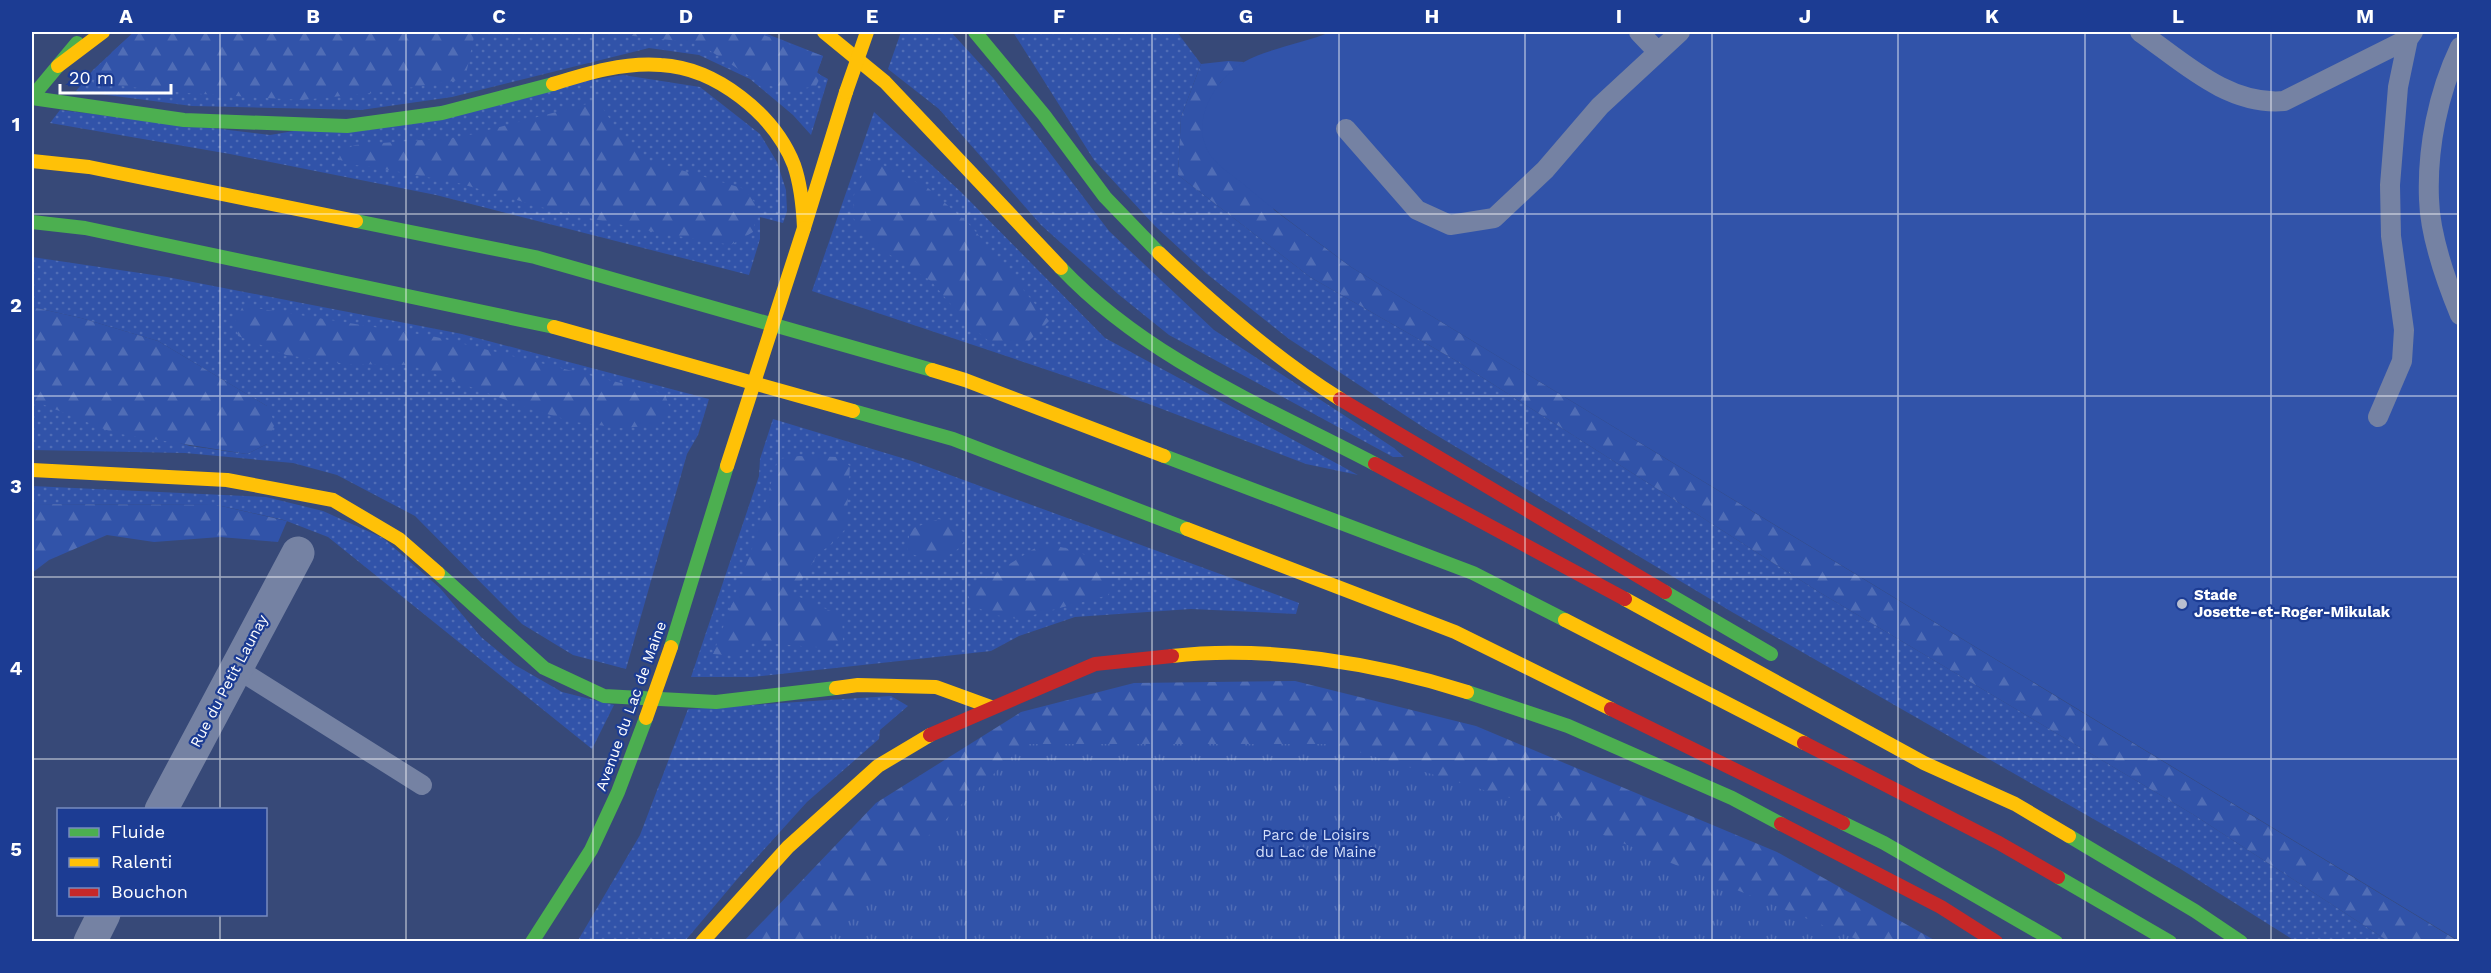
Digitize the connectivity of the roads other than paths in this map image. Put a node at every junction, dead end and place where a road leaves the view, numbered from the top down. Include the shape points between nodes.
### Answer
1 (87, 32) edge
2 (103, 32) edge
3 (824, 32) edge
4 (867, 32) edge
5 (975, 32) edge
6 (1639, 32) edge
7 (1680, 32) edge
8 (2140, 32) edge
9 (2411, 35) edge
10 (2460, 47) edge
11 (1658, 52) junction
12 (58, 66) junction
13 (32, 97) edge
14 (1346, 129) dead end
15 (32, 161) edge
16 (32, 222) edge
17 (804, 228) junction
18 (2460, 315) edge
19 (2378, 417) dead end
20 (32, 470) edge
21 (298, 553) dead end
22 (1783, 661) dead end
23 (236, 668) junction
24 (991, 707) junction
25 (1953, 760) dead end
26 (423, 785) dead end
27 (2015, 804) junction
28 (161, 808) edge
29 (532, 942) edge
30 (702, 942) edge
31 (1996, 942) edge
32 (2056, 942) edge
33 (2170, 942) edge
34 (2241, 942) edge

1 - 12 main road
2 - 12 main road
3 - 27 main road via 885,82 1067,274 1112,315 1180,363 1416,485 1924,763
4 - 17 main road, Avenue du Lac de Maine, bridge
5 - 22 main road via 1105,197 1211,301 1298,372
6 - 11 lane
7 - 11 lane
8 - 9 lane via 2225,91 2266,102 2284,100
9 - 19 lane via 2398,87 2390,185 2391,236 2404,330 2402,361
10 - 18 lane via 2445,78 2432,143 2429,200 2436,241
11 - 14 lane via 1600,106 1545,170 1494,218 1450,225 1417,210
12 - 13 main road
13 - 17 main road via 182,120 346,126 454,110 633,63 672,64 725,86 770,125 795,167 801,187
15 - 33 main road via 89,167 535,257 965,380 1473,573 1999,843
16 - 32 main road via 86,228 527,320 953,439 1455,632 1884,843
17 - 29 main road, Avenue du Lac de Maine, bridge via 671,646 618,792 591,850
20 - 24 main road via 227,480 333,500 399,539 544,668 604,696 716,702 858,685 936,687
21 - 23 street, Rue du Petit Launay
23 - 26 lane
23 - 28 street, Rue du Petit Launay
24 - 30 main road via 937,730 878,766 788,847
24 - 31 main road via 1095,664 1204,652 1321,659 1420,677 1568,726 1731,798 1941,908
25 - 27 main road
27 - 34 main road via 2195,910

